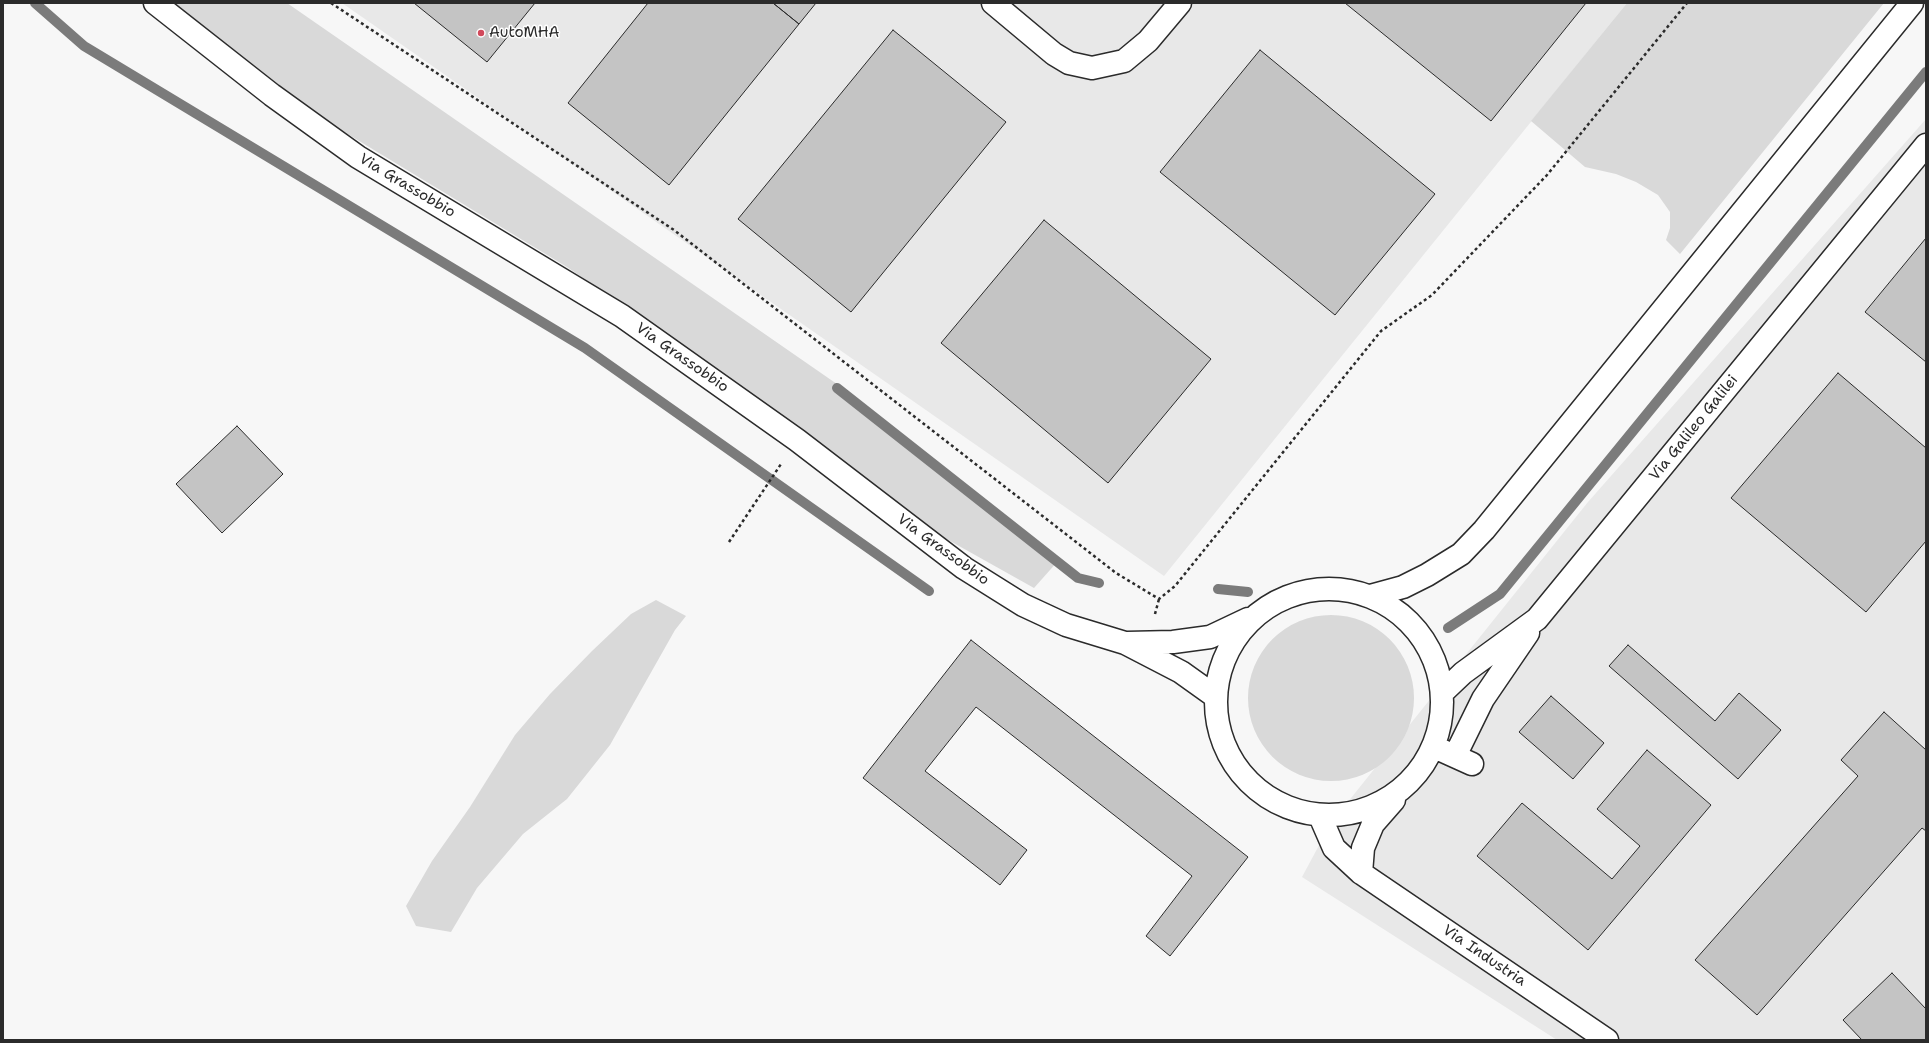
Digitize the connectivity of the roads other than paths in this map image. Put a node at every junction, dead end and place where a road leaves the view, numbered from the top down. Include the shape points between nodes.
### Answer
1 (155, 3) edge
2 (993, 3) edge
3 (1180, 3) edge
4 (1912, 3) edge
5 (1926, 145) edge
6 (1370, 596) junction
7 (1255, 616) junction
8 (1537, 619) junction
9 (1126, 643) junction
10 (1443, 692) junction
11 (1216, 697) junction
12 (1434, 747) junction
13 (1400, 792) junction
14 (1320, 816) junction
15 (1361, 873) junction
16 (1607, 1040) edge

1 - 9 street, Via Grassobbio via 272,95 358,157 622,316 797,440 964,568 1023,604 1059,621
2 - 3 street via 1054,54 1069,63 1092,68 1124,61 1148,41
4 - 6 street via 1484,530 1460,554 1427,575 1403,587
5 - 8 street, Via Galileo Galilei
6 - 7 street via 1340,589 1310,590 1281,600
6 - 10 street via 1398,612 1420,634 1435,662
7 - 9 street via 1210,637 1173,642
7 - 11 street via 1235,639 1224,660
8 - 10 street, Via Galileo Galilei via 1463,673
8 - 12 street via 1482,699 1464,760
9 - 11 street, Via Grassobbio via 1181,672
10 - 12 street via 1442,720
11 - 14 street via 1218,727 1229,756 1248,781 1280,805
12 - 13 street via 1420,772
13 - 14 street via 1362,812
13 - 15 street via 1373,824 1363,848
14 - 15 street, Via Industria via 1334,848
15 - 16 street, Via Industria

